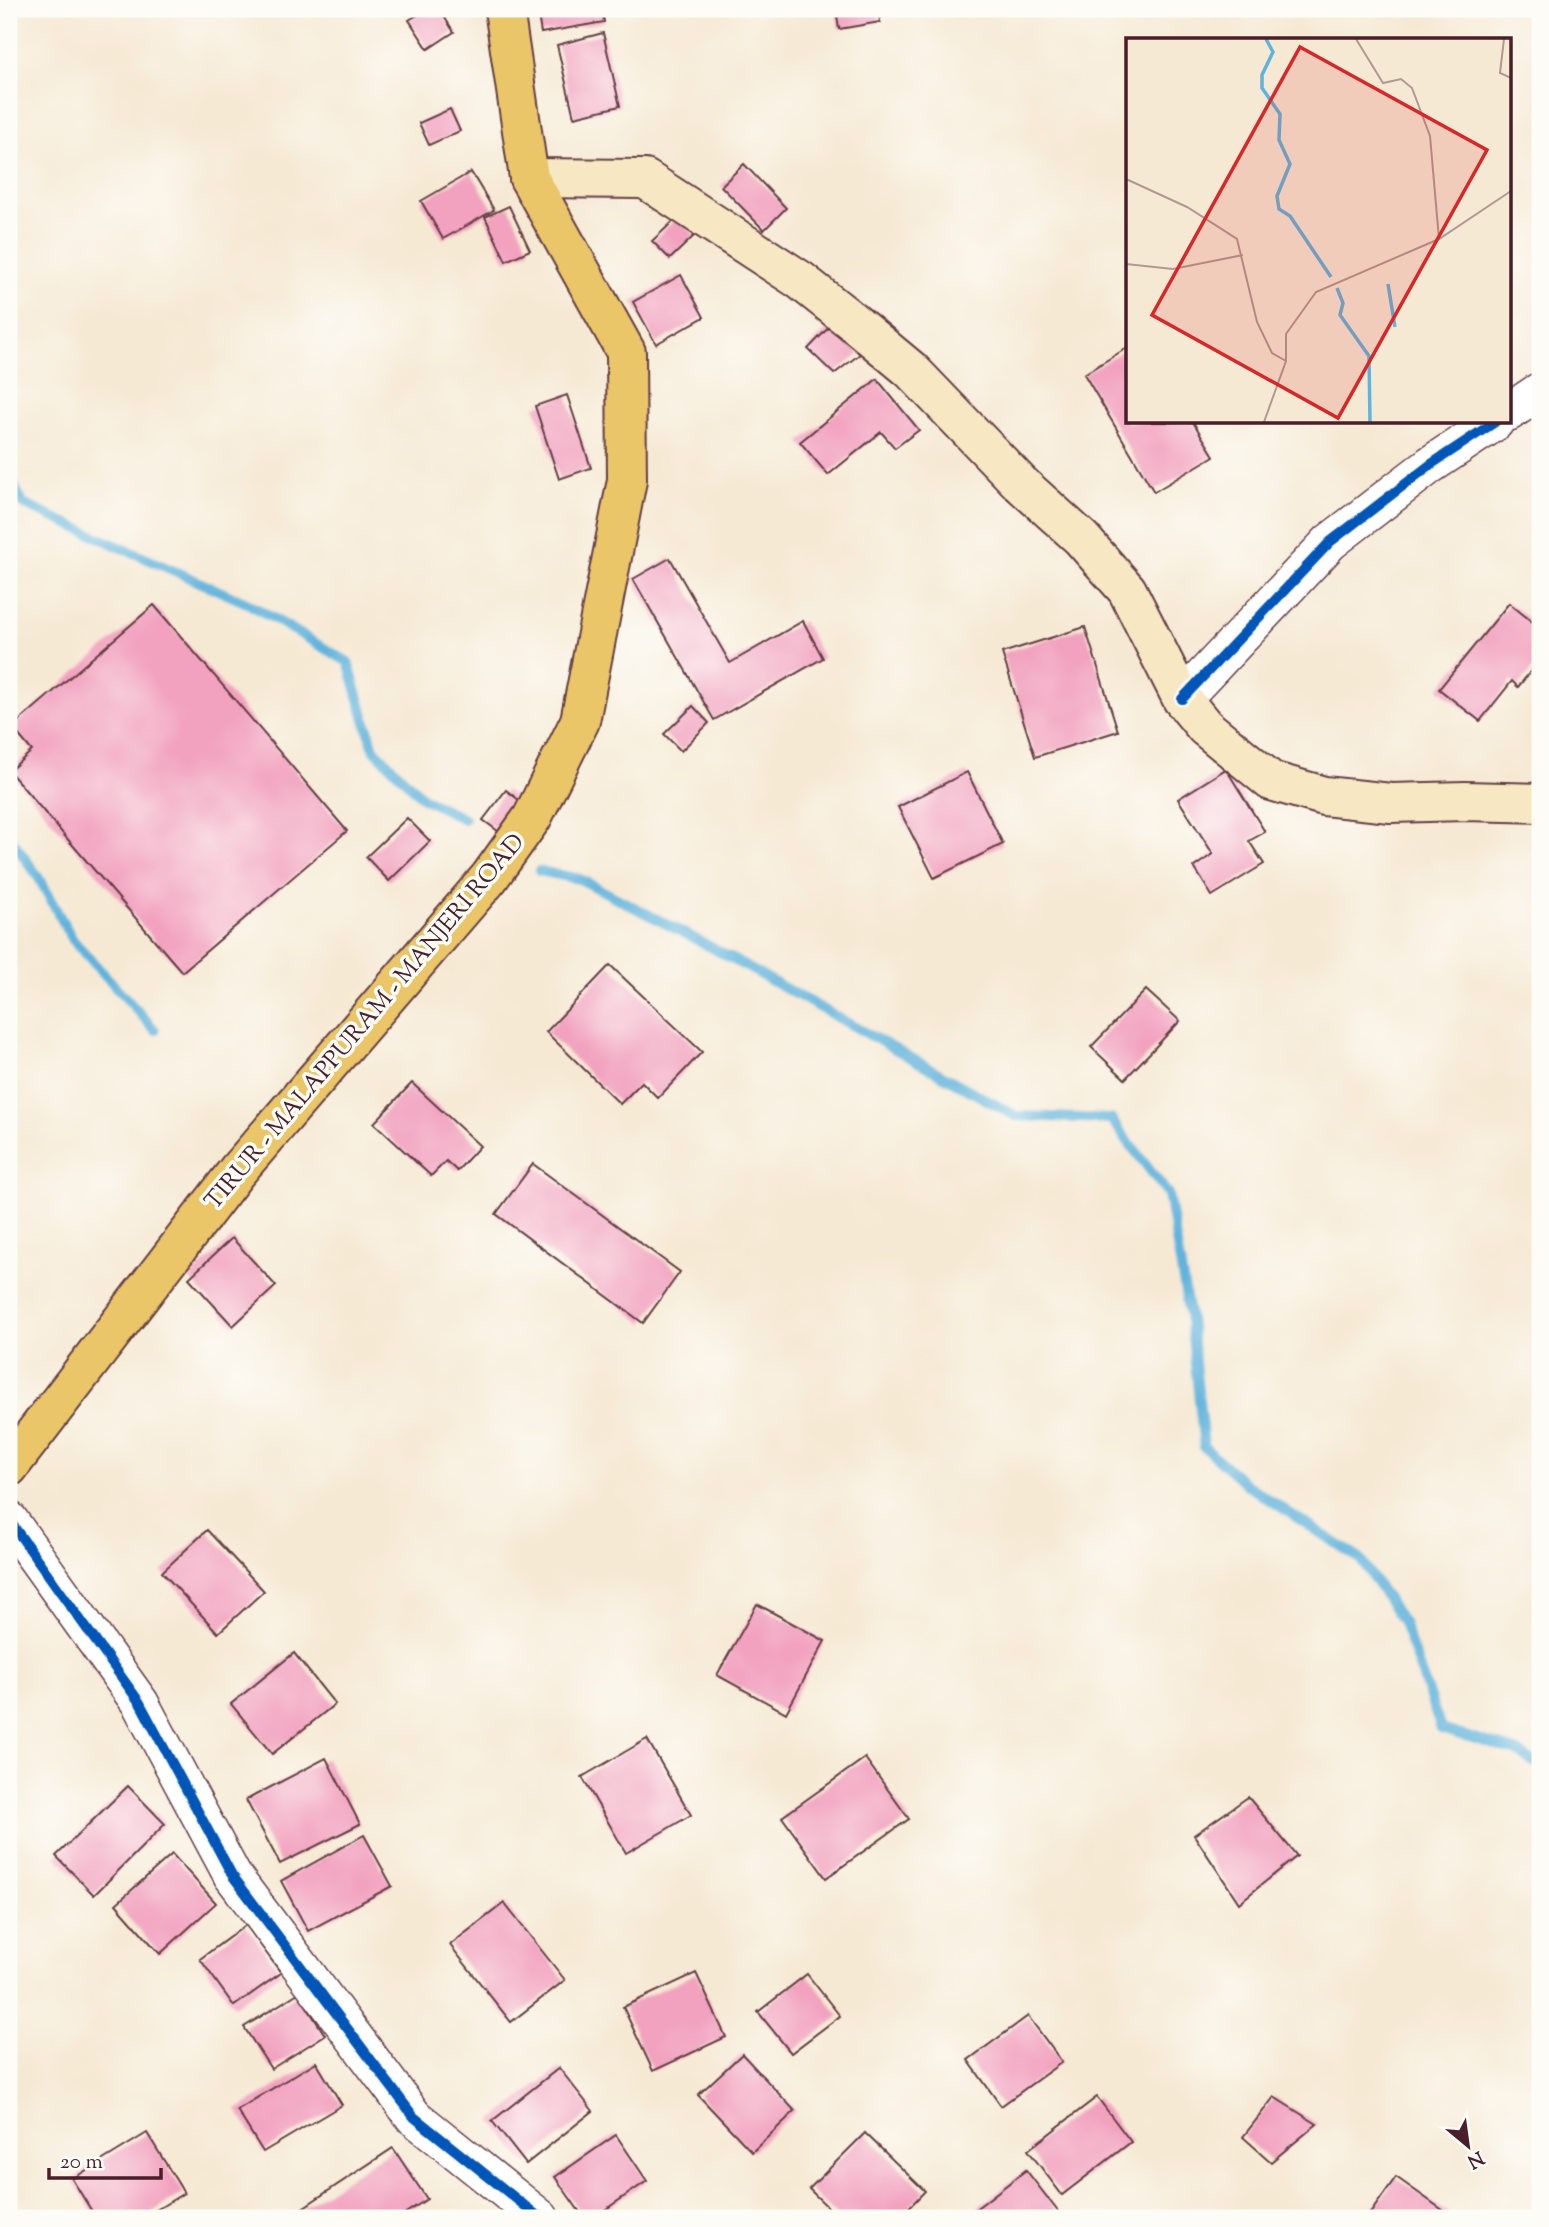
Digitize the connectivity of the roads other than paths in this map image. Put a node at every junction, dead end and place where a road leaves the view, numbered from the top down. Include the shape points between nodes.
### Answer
1 (504, 9) edge
2 (529, 178) junction
3 (1540, 391) edge
4 (1510, 411) edge
5 (1491, 424) edge
6 (1182, 699) junction
7 (1540, 803) edge
8 (9, 1467) edge
9 (9, 1520) edge
10 (540, 2218) edge

1 - 2 main road, TIRUR - MALAPPURAM - MANJERI ROAD
2 - 6 main road via 645,179 800,279 911,370 1020,483 1081,538 1127,590
2 - 8 main road, TIRUR - MALAPPURAM - MANJERI ROAD via 626,352 627,480 580,721 532,818 489,878 237,1171
3 - 4 street
5 - 6 street via 1330,542
6 - 7 main road via 1205,726 1271,781 1324,796 1391,803
9 - 10 street via 140,1703 232,1875 414,2117

